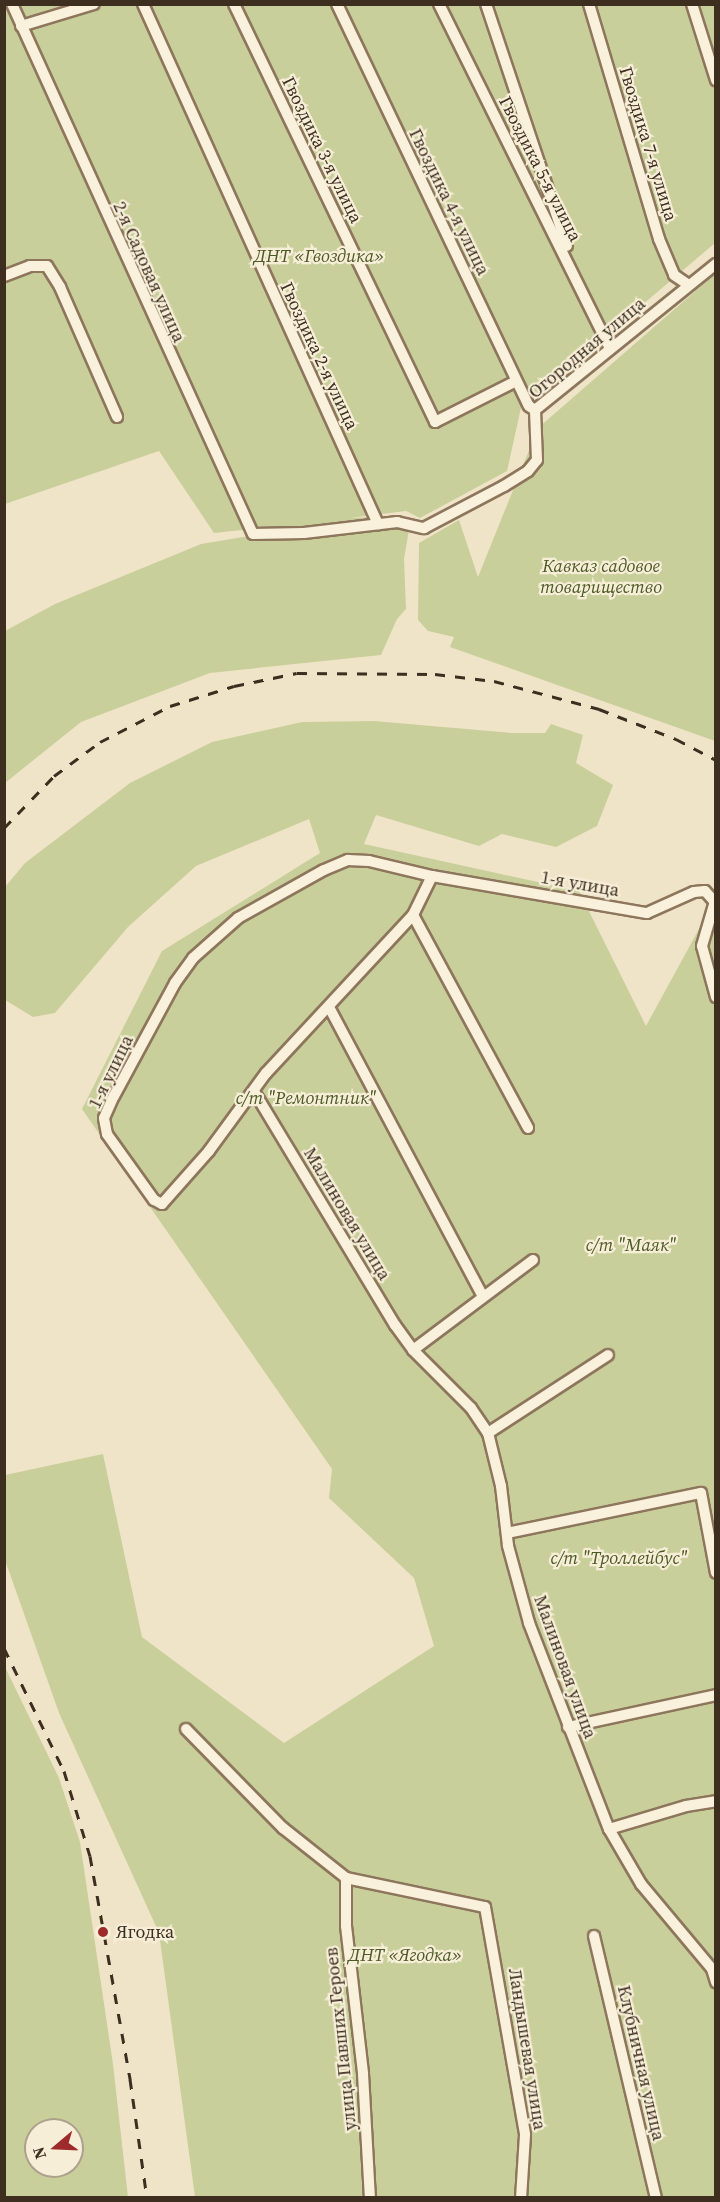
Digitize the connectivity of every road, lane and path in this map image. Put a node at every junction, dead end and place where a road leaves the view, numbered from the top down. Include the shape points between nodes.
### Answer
1 (12, 4) edge
2 (94, 4) edge
3 (143, 4) edge
4 (234, 4) edge
5 (337, 4) edge
6 (439, 4) edge
7 (486, 4) edge
8 (589, 4) edge
9 (692, 4) edge
10 (21, 26) junction
11 (716, 80) edge
12 (716, 264) edge
13 (4, 276) edge
14 (581, 283) junction
15 (689, 285) junction
16 (610, 349) junction
17 (516, 381) junction
18 (535, 410) junction
19 (117, 417) dead end
20 (378, 524) junction
21 (249, 531) joint
22 (432, 876) junction
23 (715, 900) edge
24 (413, 915) junction
25 (716, 997) edge
26 (329, 1007) junction
27 (255, 1093) junction
28 (528, 1128) dead end
29 (533, 1260) dead end
30 (483, 1297) junction
31 (414, 1350) junction
32 (608, 1354) dead end
33 (488, 1433) junction
34 (507, 1533) junction
35 (716, 1573) edge
36 (716, 1695) edge
37 (568, 1727) junction
38 (186, 1730) dead end
39 (716, 1801) edge
40 (609, 1829) junction
41 (346, 1878) junction
42 (594, 1936) dead end
43 (716, 1982) edge
44 (370, 2198) edge
45 (521, 2198) edge
46 (656, 2198) edge

1 - 10 street, 2-я Садовая улица
2 - 10 street
3 - 20 street, Гвоздика 2-я улица
4 - 17 street, Гвоздика 3-я улица via 435,422
5 - 17 street, Гвоздика 4-я улица
6 - 14 street, Гвоздика 5-я улица
7 - 14 street
8 - 15 street, Гвоздика 7-я улица via 658,239 674,275
9 - 11 street
10 - 21 street, 2-я Садовая улица
12 - 15 street, Огородная улица
13 - 19 street via 30,266 47,266
14 - 16 street, Гвоздика 5-я улица
15 - 16 street, Огородная улица
16 - 18 street, Огородная улица
17 - 18 street, Гвоздика 4-я улица
18 - 20 street, Огородная улица via 537,460 528,471 424,528 402,522
20 - 21 street, Огородная улица via 304,533 259,535
22 - 23 street, 1-я улица via 647,913 694,892 705,891
22 - 24 street, 1-я улица
22 - 27 street, 1-я улица via 369,861 348,861 238,918 193,958 175,983 114,1096 104,1119 107,1134 140,1182 162,1204 209,1151 243,1101
23 - 25 street, 1-я улица via 702,946
24 - 26 street, 1-я улица
24 - 28 street
26 - 27 street, 1-я улица via 266,1073
26 - 30 street
27 - 31 street, Малиновая улица
29 - 30 street
30 - 31 street
31 - 33 street, Малиновая улица via 471,1408
32 - 33 street
33 - 34 street, Малиновая улица
34 - 35 street via 701,1493
34 - 37 street, Малиновая улица via 529,1623
36 - 37 street
37 - 40 street, Малиновая улица
38 - 41 street via 283,1828
39 - 40 street
40 - 43 street, Малиновая улица via 652,1898 712,1970
41 - 44 street, улица Павших Героев via 345,1926 363,2074
41 - 45 street, Ландышевая улица via 485,1907 525,2135
42 - 46 street, Клубничная улица

